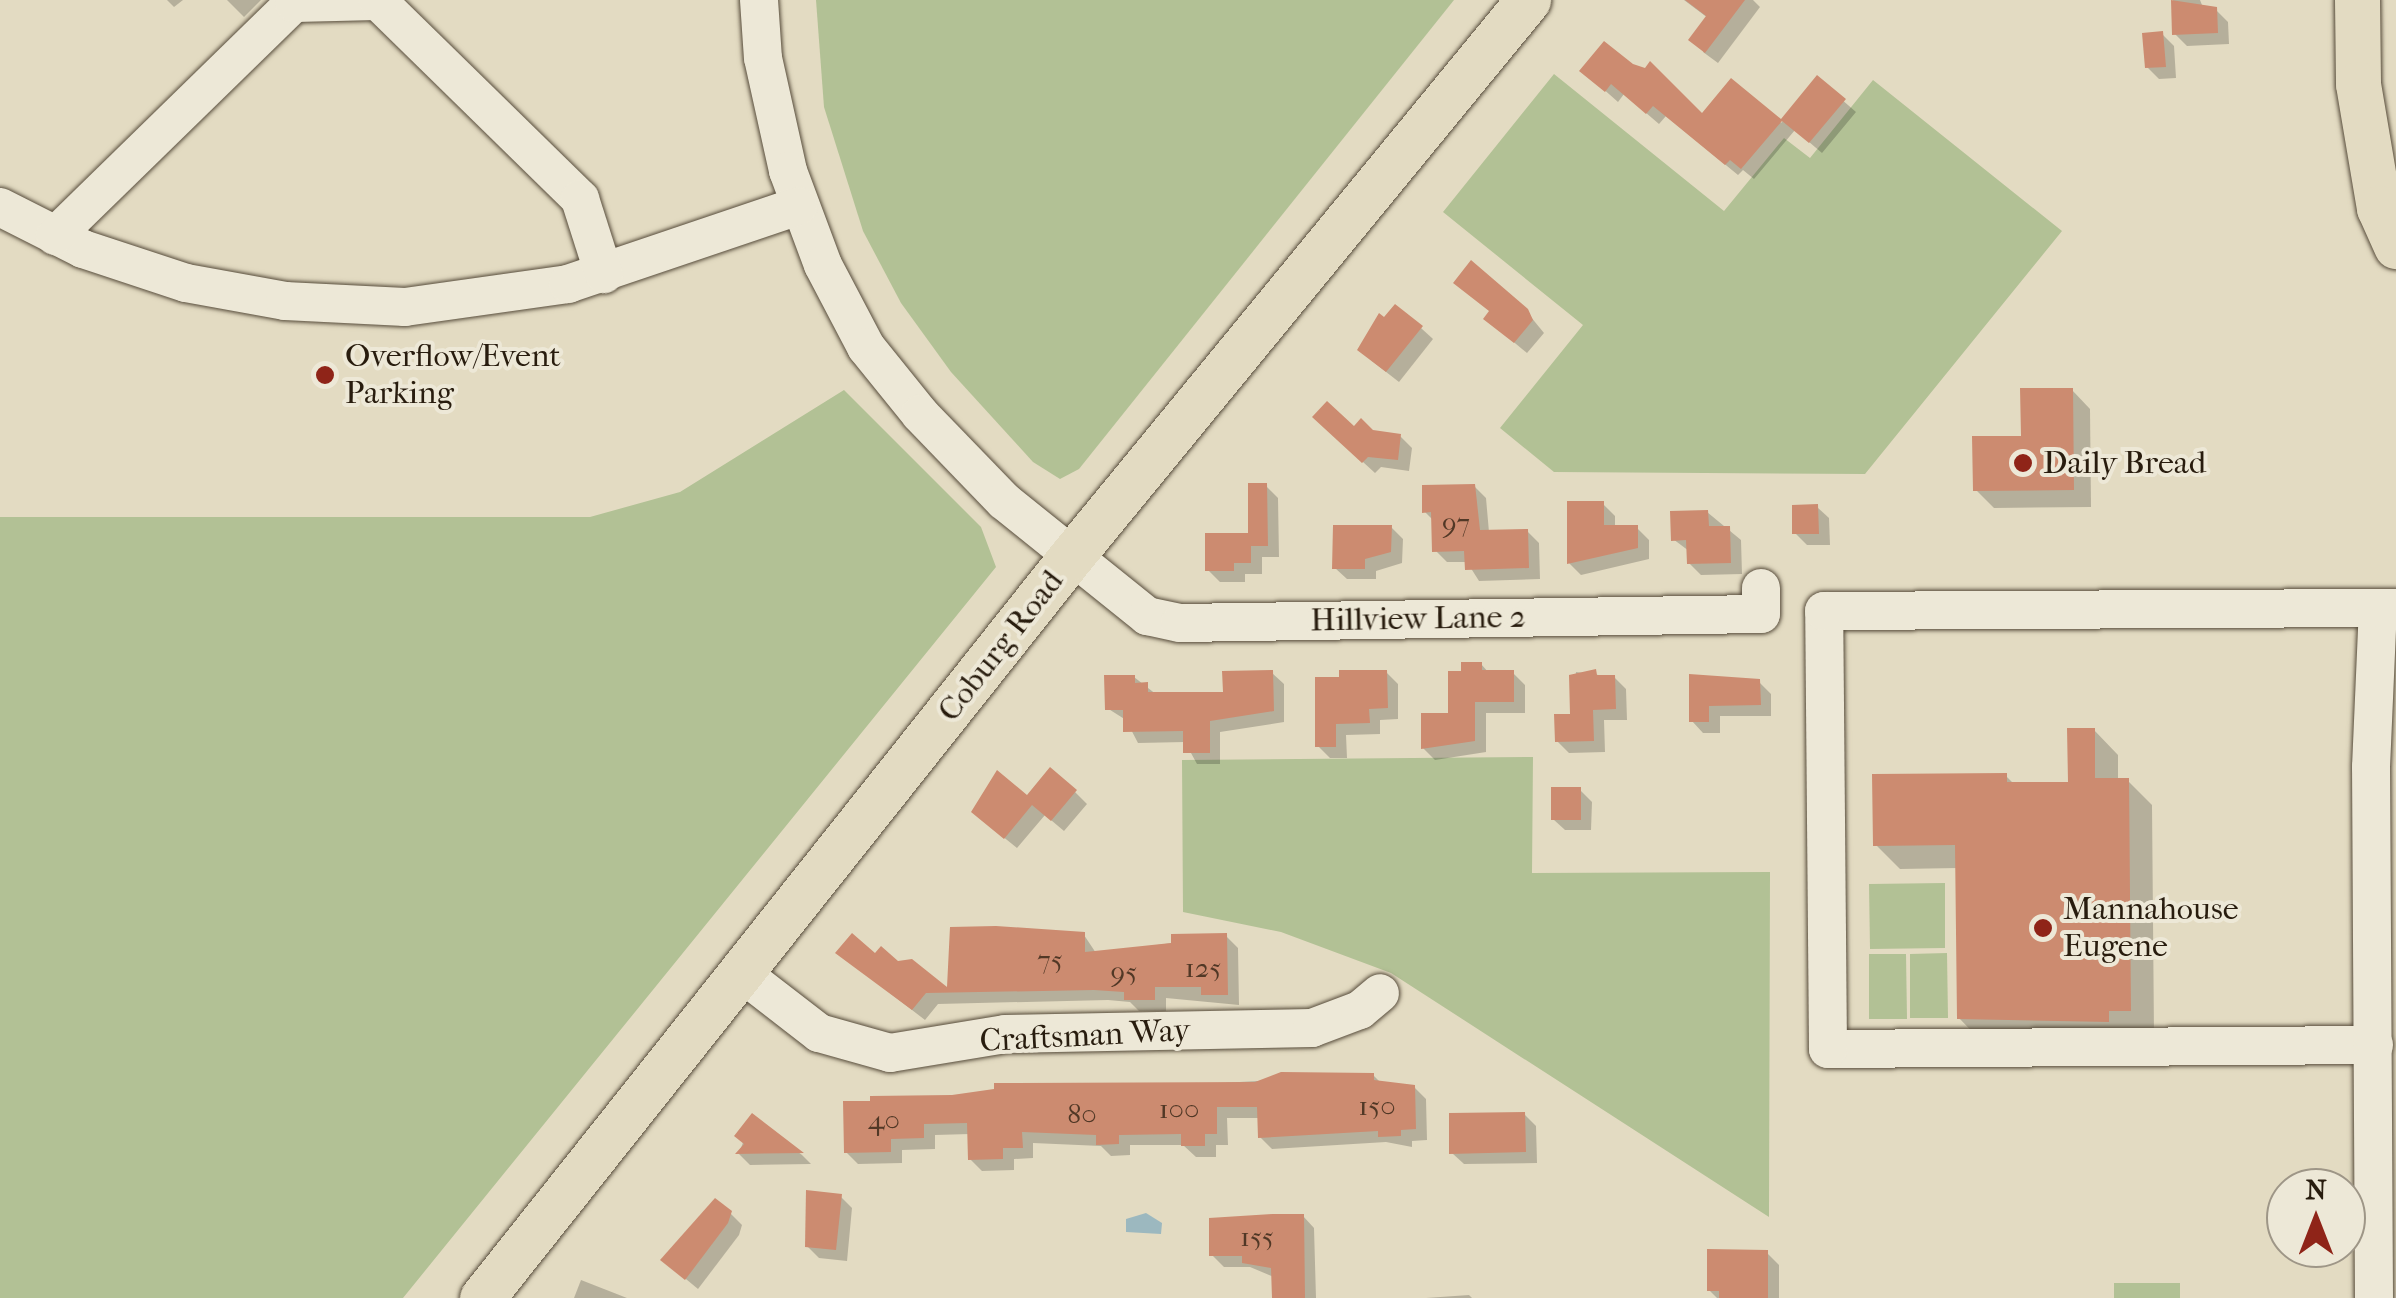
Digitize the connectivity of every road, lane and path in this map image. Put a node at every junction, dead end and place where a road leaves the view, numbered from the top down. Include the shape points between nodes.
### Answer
1 (759, 0) edge
2 (1528, 0) edge
3 (2356, 0) edge
4 (798, 206) junction
5 (0, 207) edge
6 (55, 236) junction
7 (2396, 246) edge
8 (604, 274) junction
9 (1070, 558) junction
10 (1761, 588) dead end
11 (2387, 608) edge
12 (744, 975) junction
13 (1380, 994) dead end
14 (2374, 1045) junction
15 (482, 1298) edge
16 (2374, 1298) edge

1 - 4 street via 770,100
2 - 9 main road, Coburg Road
3 - 7 main road via 2358,84 2378,208
4 - 8 street
4 - 9 street via 845,310 898,388 956,454
5 - 6 street
6 - 8 street via 186,283 324,305 476,301
6 - 8 street via 294,3 378,1 580,198
9 - 10 street, Hillview Lane 2 via 1147,616 1180,623 1761,614
9 - 12 main road, Coburg Road
11 - 14 street via 2371,766
11 - 14 street via 1824,611 1828,1049
12 - 13 street, Craftsman Way via 819,1033 890,1053 1005,1034 1312,1028 1360,1010
12 - 15 main road, Coburg Road
14 - 16 street

